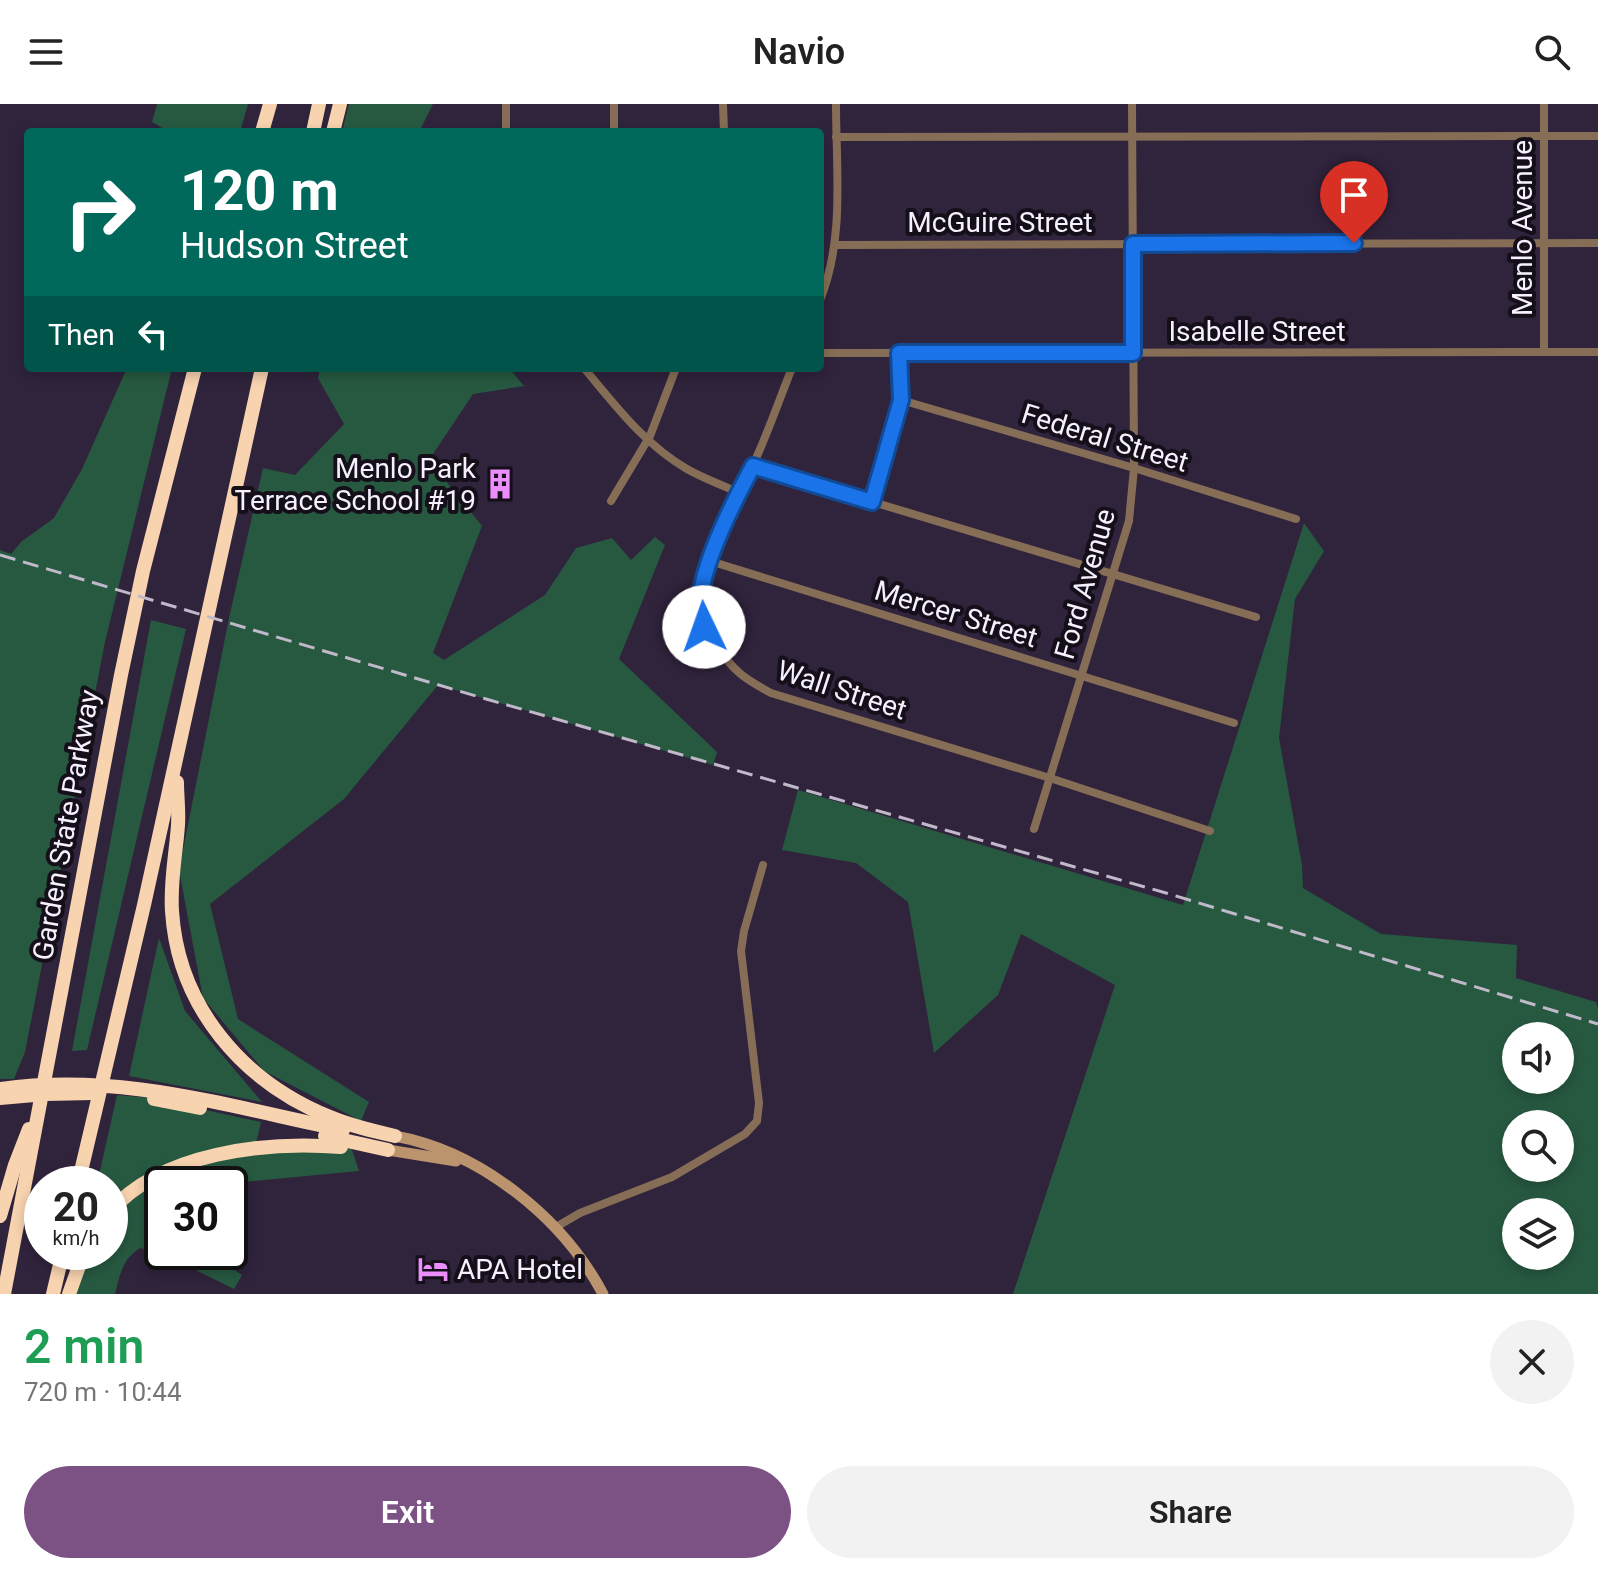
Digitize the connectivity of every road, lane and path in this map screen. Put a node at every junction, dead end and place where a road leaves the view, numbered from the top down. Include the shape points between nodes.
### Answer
1 (270, 104) edge
2 (319, 104) edge
3 (340, 104) edge
4 (506, 104) edge
5 (614, 104) edge
6 (723, 104) edge
7 (836, 104) edge
8 (1132, 104) edge
9 (1544, 104) edge
10 (263, 128) edge
11 (314, 128) edge
12 (334, 128) edge
13 (506, 128) edge
14 (614, 128) edge
15 (724, 128) edge
16 (1132, 136) junction
17 (1544, 136) junction
18 (1598, 136) edge
19 (836, 137) junction
20 (1543, 243) junction
21 (1598, 243) edge
22 (1133, 244) junction
23 (835, 245) junction
24 (824, 289) edge
25 (1544, 352) junction
26 (1598, 352) edge
27 (824, 353) edge
28 (899, 353) junction
29 (1133, 353) junction
30 (194, 372) edge
31 (261, 372) edge
32 (588, 372) edge
33 (674, 372) edge
34 (790, 372) edge
35 (901, 400) junction
36 (647, 440) junction
37 (753, 466) junction
38 (1134, 468) junction
39 (738, 492) junction
40 (611, 501) dead end
41 (872, 502) junction
42 (1296, 519) dead end
43 (710, 561) junction
44 (1113, 573) junction
45 (1256, 617) dead end
46 (1081, 676) junction
47 (1234, 723) dead end
48 (177, 759) junction
49 (1050, 778) junction
50 (1034, 829) dead end
51 (1210, 831) dead end
52 (763, 865) dead end
53 (0, 1089) edge
54 (152, 1094) junction
55 (0, 1098) edge
56 (41, 1099) junction
57 (391, 1143) junction
58 (82, 1166) edge
59 (128, 1194) edge
60 (0, 1216) edge
61 (556, 1227) junction
62 (59, 1270) edge
63 (78, 1270) edge
64 (4, 1294) edge
65 (53, 1294) edge
66 (69, 1294) edge
67 (603, 1294) edge

1 - 10 highway
2 - 11 highway
3 - 12 highway
4 - 13 street
5 - 14 street
6 - 15 street
7 - 19 street
8 - 16 street, Ford Avenue
9 - 17 street, Menlo Avenue
16 - 17 street
16 - 19 street
16 - 22 street, Ford Avenue
17 - 18 street
17 - 20 street, Menlo Avenue
19 - 23 street
20 - 21 street, McGuire Street
20 - 22 street, McGuire Street
20 - 25 street, Menlo Avenue
22 - 23 street, McGuire Street
22 - 29 street, Ford Avenue
23 - 24 street
25 - 26 street, Isabelle Street
25 - 29 street, Isabelle Street
27 - 28 street, Isabelle Street
28 - 29 street, Isabelle Street
28 - 35 street
29 - 38 street, Ford Avenue
30 - 56 highway, Garden State Parkway via 128,638
31 - 48 highway
32 - 36 street
33 - 36 street
34 - 37 street, Wall Street
35 - 38 street, Federal Street
35 - 41 street
36 - 39 street via 687,469
36 - 40 street
37 - 39 street, Wall Street
37 - 41 street
38 - 42 street, Federal Street
38 - 44 street, Ford Avenue via 1129,521
39 - 43 street, Wall Street
41 - 44 street
43 - 46 street, Mercer Street
43 - 49 street, Wall Street via 700,606 704,627 746,680 771,693
44 - 45 street
44 - 46 street, Ford Avenue
46 - 47 street, Mercer Street
46 - 49 street, Ford Avenue
48 - 57 highway via 173,925 183,972 205,1017 240,1060 284,1093
48 - 58 highway
49 - 50 street, Ford Avenue
49 - 51 street, Wall Street
52 - 61 street via 741,951 759,1103 755,1125 672,1177
53 - 54 highway via 75,1083
54 - 55 highway
54 - 57 highway
56 - 60 highway
56 - 64 highway, Garden State Parkway
57 - 59 highway via 291,1145 215,1156 149,1180
57 - 61 street via 426,1143 464,1162 517,1193
61 - 67 street
62 - 65 highway
63 - 66 highway

